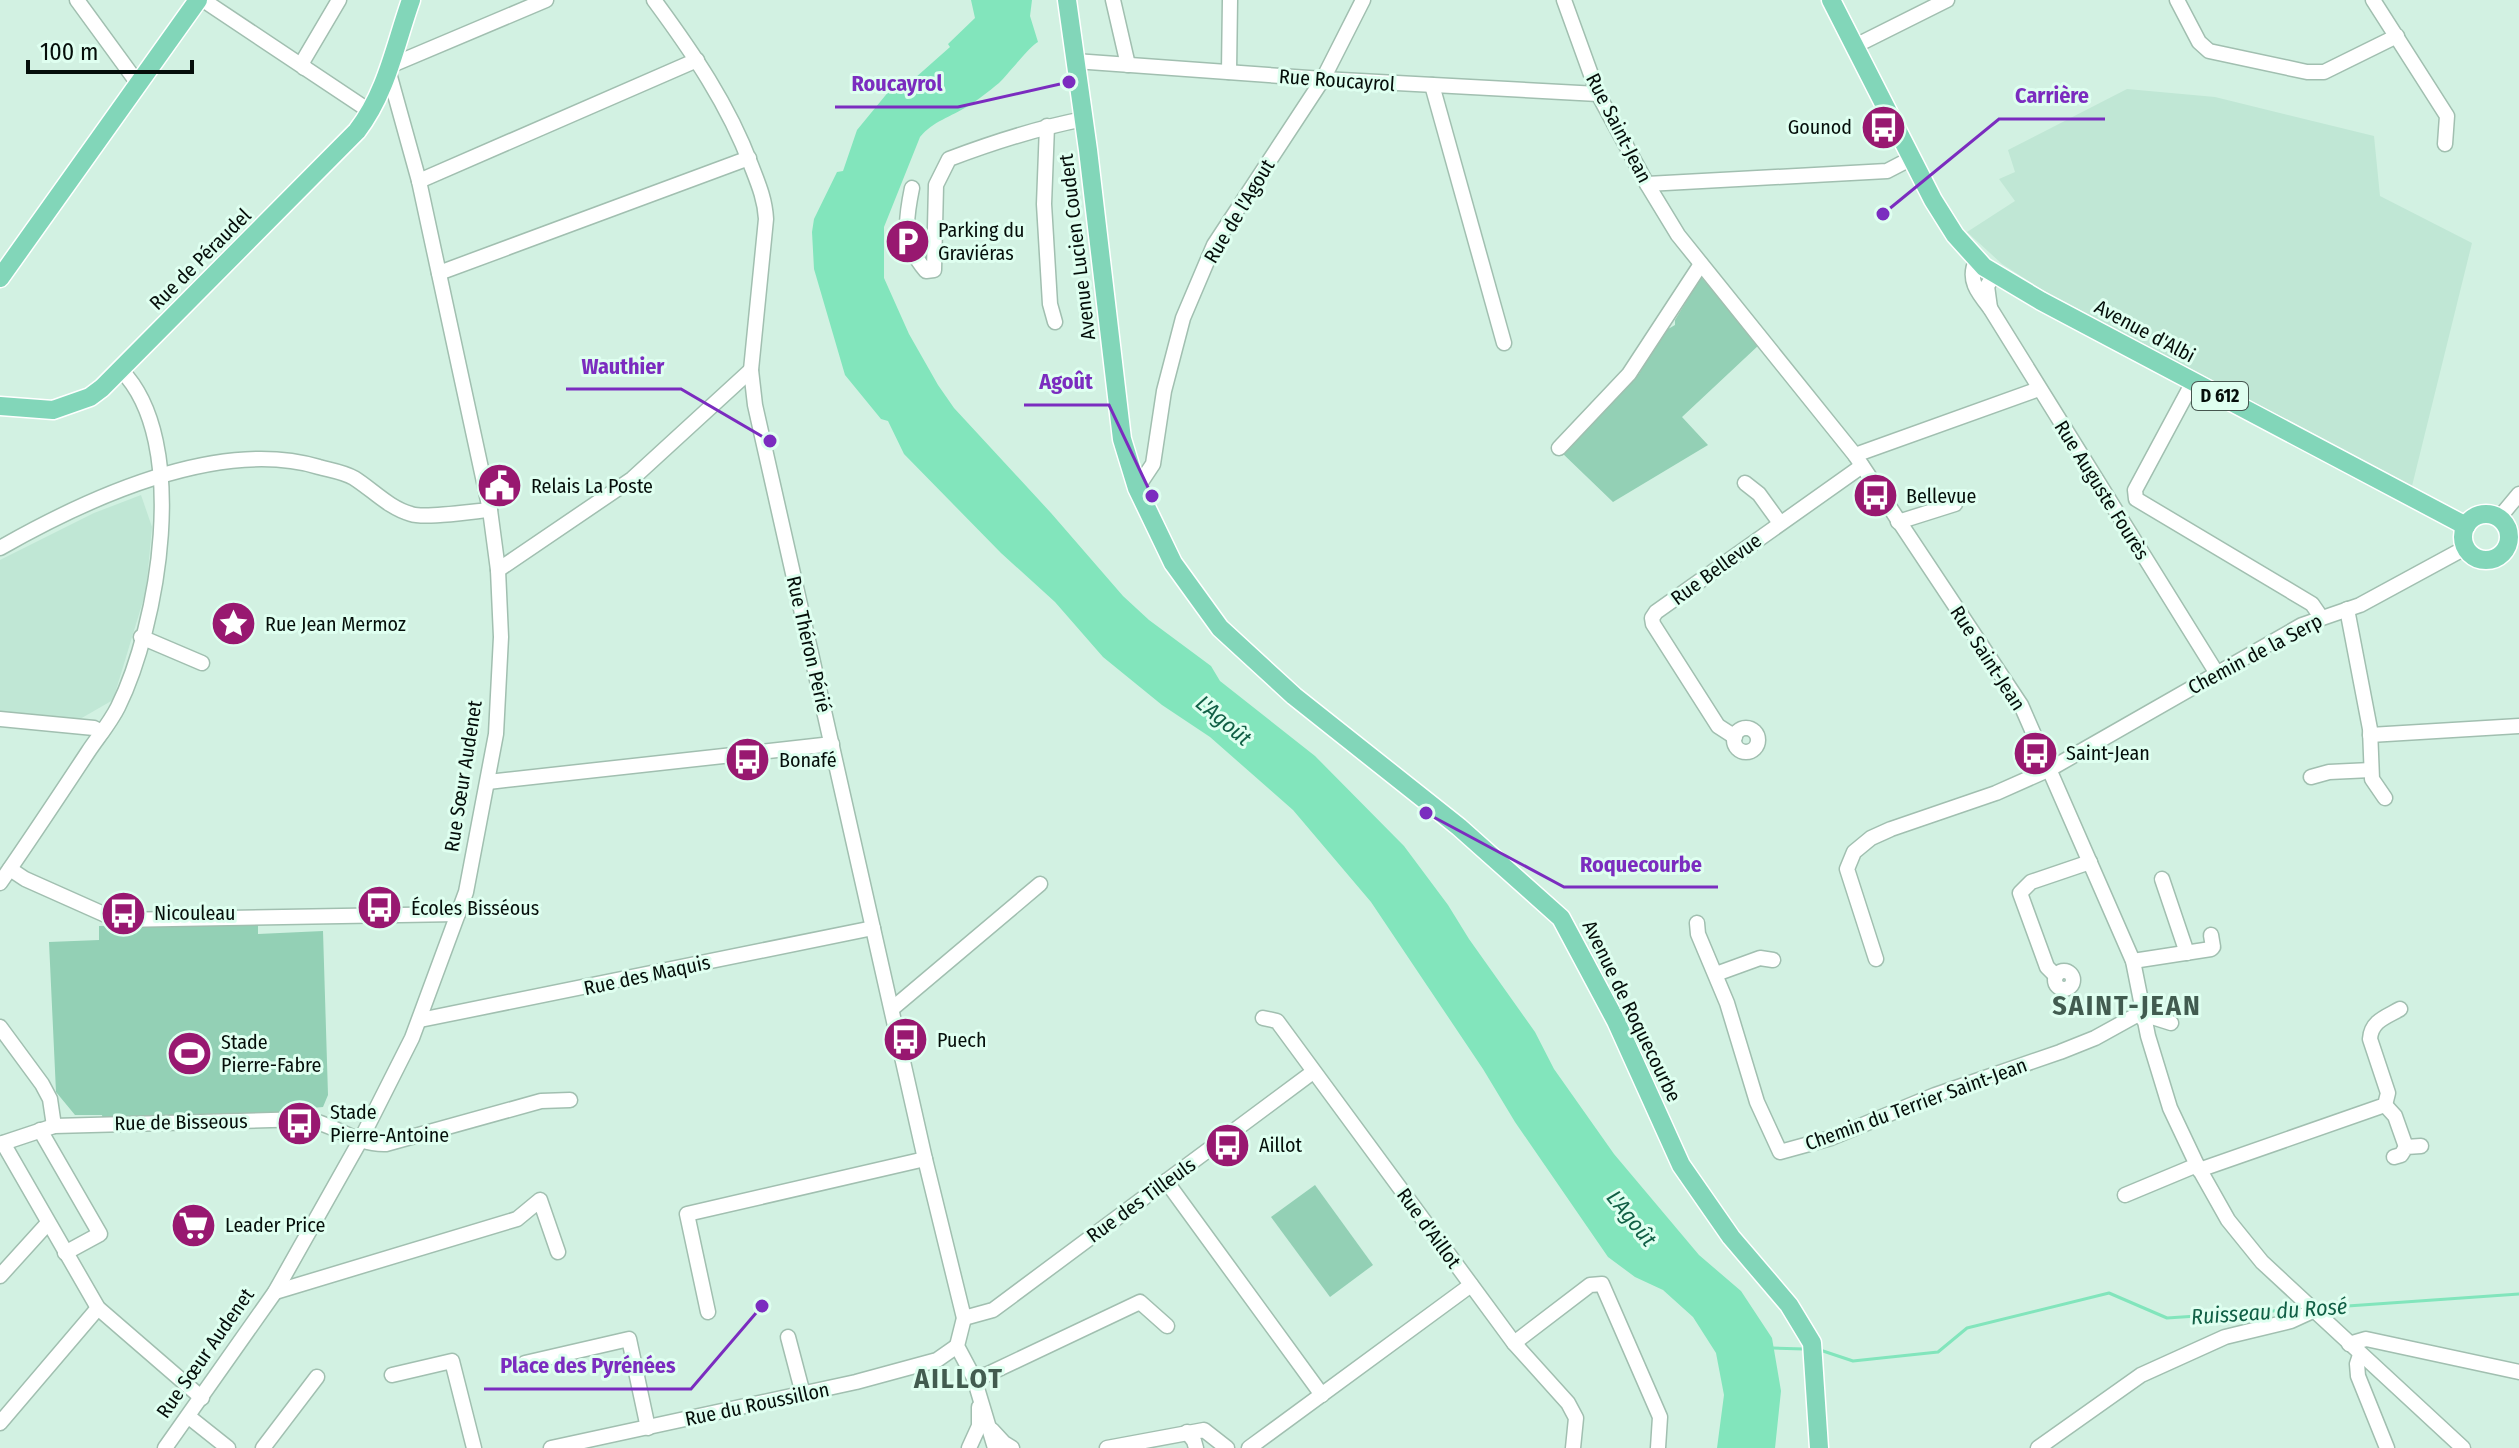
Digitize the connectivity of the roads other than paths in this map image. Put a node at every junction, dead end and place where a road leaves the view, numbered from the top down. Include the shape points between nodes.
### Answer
1 (77, 0) edge
2 (201, 0) edge
3 (339, 0) edge
4 (411, 0) edge
5 (546, 0) edge
6 (654, 0) edge
7 (1067, 0) edge
8 (1113, 0) edge
9 (1230, 0) edge
10 (1363, 0) edge
11 (1564, 0) edge
12 (1831, 0) edge
13 (1947, 0) edge
14 (2177, 0) edge
15 (2373, 0) edge
16 (2397, 36) junction
17 (1855, 46) junction
18 (697, 60) junction
19 (1075, 61) junction
20 (1128, 65) junction
21 (304, 68) junction
22 (390, 69) junction
23 (1229, 72) junction
24 (1323, 79) junction
25 (139, 85) junction
26 (1432, 85) junction
27 (1598, 94) junction
28 (371, 112) junction
29 (1084, 119) junction
30 (1047, 126) junction
31 (2445, 144) dead end
32 (749, 158) junction
33 (1912, 158) junction
34 (419, 181) junction
35 (1647, 184) junction
36 (912, 188) dead end
37 (1976, 261) junction
38 (1701, 264) junction
39 (439, 273) junction
40 (1995, 274) junction
41 (0, 278) edge
42 (1990, 308) junction
43 (1055, 322) dead end
44 (1504, 343) dead end
45 (121, 370) junction
46 (751, 370) junction
47 (2193, 382) junction
48 (2039, 389) junction
49 (0, 406) edge
50 (1559, 448) dead end
51 (1858, 460) junction
52 (160, 475) junction
53 (1745, 483) dead end
54 (1137, 488) junction
55 (2519, 494) edge
56 (1955, 504) dead end
57 (490, 510) junction
58 (2499, 518) junction
59 (1898, 522) junction
60 (1780, 523) junction
61 (2466, 526) junction
62 (0, 548) edge
63 (2465, 548) junction
64 (496, 549) junction
65 (2513, 551) edge
66 (520, 556) junction
67 (498, 570) junction
68 (2347, 609) junction
69 (2321, 617) junction
70 (141, 637) junction
71 (202, 663) dead end
72 (2216, 672) junction
73 (0, 719) edge
74 (2519, 726) edge
75 (102, 732) junction
76 (2370, 735) junction
77 (1735, 737) dead end
78 (832, 744) junction
79 (2050, 769) junction
80 (2371, 770) junction
81 (2311, 777) dead end
82 (488, 782) junction
83 (2385, 798) dead end
84 (2090, 862) junction
85 (10, 869) junction
86 (2162, 879) dead end
87 (0, 883) edge
88 (1040, 884) dead end
89 (458, 914) junction
90 (1697, 923) dead end
91 (873, 928) junction
92 (2211, 935) dead end
93 (2187, 953) junction
94 (1876, 959) dead end
95 (1773, 960) dead end
96 (2133, 961) junction
97 (1716, 974) junction
98 (2056, 976) dead end
99 (893, 1008) junction
100 (2400, 1009) dead end
101 (2143, 1016) junction
102 (1263, 1018) dead end
103 (420, 1020) junction
104 (2171, 1023) dead end
105 (0, 1027) edge
106 (1313, 1072) junction
107 (1294, 1087) junction
108 (1332, 1097) junction
109 (570, 1100) dead end
110 (2385, 1105) junction
111 (47, 1128) junction
112 (360, 1141) junction
113 (1, 1144) edge
114 (2407, 1150) dead end
115 (925, 1159) junction
116 (2198, 1167) junction
117 (1166, 1181) junction
118 (2125, 1195) dead end
119 (48, 1223) junction
120 (558, 1252) dead end
121 (65, 1253) junction
122 (0, 1276) edge
123 (1471, 1285) junction
124 (275, 1292) junction
125 (98, 1308) junction
126 (2317, 1311) junction
127 (708, 1312) dead end
128 (964, 1318) junction
129 (1167, 1326) dead end
130 (788, 1337) dead end
131 (1514, 1343) junction
132 (2349, 1344) junction
133 (957, 1346) junction
134 (2360, 1355) junction
135 (525, 1363) dead end
136 (2519, 1372) edge
137 (392, 1375) dead end
138 (317, 1377) dead end
139 (974, 1378) junction
140 (803, 1394) junction
141 (1322, 1395) junction
142 (202, 1398) junction
143 (979, 1399) junction
144 (189, 1417) junction
145 (0, 1423) edge
146 (648, 1428) junction
147 (1187, 1432) junction
148 (990, 1445) edge
149 (165, 1448) edge
150 (228, 1448) edge
151 (263, 1448) edge
152 (474, 1448) edge
153 (551, 1448) edge
154 (1107, 1448) edge
155 (1196, 1448) edge
156 (1227, 1448) edge
157 (1249, 1448) edge
158 (1573, 1448) edge
159 (1658, 1448) edge
160 (1819, 1448) edge
161 (2038, 1448) edge
162 (2387, 1448) edge
163 (2463, 1448) edge

1 - 25 street
2 - 21 street
2 - 25 main road
3 - 21 street via 303,61
4 - 22 main road
5 - 22 street
6 - 18 street, Rue Théron Périé
7 - 19 main road, Avenue Lucien Coudert
8 - 20 street
9 - 23 street
10 - 24 street, Rue de l'Agout
11 - 27 street, Rue Saint-Jean
12 - 17 main road, D 612
13 - 17 street
14 - 16 street via 2209,51 2307,72 2324,72
15 - 16 street
16 - 31 street via 2447,116
17 - 33 main road, D 612
18 - 32 street, Rue Théron Périé
18 - 34 street
19 - 20 street, Rue Roucayrol
19 - 29 main road, Avenue Lucien Coudert
20 - 23 street, Rue Roucayrol
21 - 28 street
22 - 28 main road, Rue de Péraudel
22 - 34 street, Rue Sœur Audenet
23 - 24 street, Rue Roucayrol
24 - 26 street, Rue Roucayrol
24 - 54 street, Rue de l'Agout via 1214,245 1183,318 1153,464
25 - 41 main road
26 - 27 street, Rue Roucayrol
26 - 44 street
27 - 35 street, Rue Saint-Jean
28 - 45 main road, Rue de Péraudel
29 - 30 street
29 - 54 main road, Avenue Lucien Coudert via 1122,439
30 - 36 street via 949,159 936,185 934,270 926,271 909,240 905,222
30 - 43 street via 1044,204
32 - 39 street
32 - 46 street, Rue Théron Périé via 766,203
33 - 35 street via 1887,171
33 - 37 main road, D 612 via 1947,224
34 - 39 street, Rue Sœur Audenet
35 - 38 street, Rue Saint-Jean
37 - 40 main road, Avenue d'Albi / D 612
37 - 42 street, Rue Auguste Fourès via 1972,279
38 - 50 street via 1629,374
38 - 51 street, Rue Saint-Jean
39 - 57 street, Rue Sœur Audenet
40 - 42 street via 1987,286
40 - 47 main road, Avenue d'Albi / D 612
42 - 48 street, Rue Auguste Fourès
45 - 49 main road, Rue de Péraudel via 90,397 66,407
45 - 52 street via 151,424
46 - 66 street via 632,479
46 - 78 street, Rue Théron Périé
47 - 61 main road, Avenue d'Albi / D 612
47 - 69 street via 2135,490 2136,499 2312,604
48 - 51 street, Rue Bellevue
48 - 72 street, Rue Auguste Fourès
51 - 59 street, Rue Saint-Jean
51 - 60 street, Rue Bellevue
52 - 57 street via 255,459 314,465 352,477 413,515
52 - 62 street via 86,504
52 - 70 street via 157,563
53 - 60 street
54 - 160 main road, Avenue de Roquecourbe via 1173,563 1220,628 1561,918 1616,1021 1681,1165 1731,1237 1789,1305 1812,1349
55 - 58 street
56 - 59 street
57 - 64 street, Rue Sœur Audenet
58 - 61 main road via 2477,516
58 - 65 main road
59 - 79 street, Rue Saint-Jean via 2021,705
60 - 77 street, Rue Bellevue via 1652,618 1718,726
61 - 63 main road
63 - 65 main road via 2482,560
63 - 68 street, Chemin de la Serp
64 - 66 street
64 - 67 street, Rue Sœur Audenet
66 - 67 street
67 - 82 street, Rue Sœur Audenet via 500,668
68 - 69 street, Chemin de la Serp
68 - 76 street
69 - 72 street, Chemin de la Serp
70 - 71 street
70 - 75 street via 125,693
72 - 79 street, Chemin de la Serp
73 - 75 street
74 - 76 street
75 - 85 street
76 - 80 street
78 - 82 street
78 - 91 street, Rue Théron Périé
79 - 84 street, Rue Saint-Jean
79 - 94 street, Chemin de la Serp via 1891,829 1854,852 1847,869
80 - 81 street
80 - 83 street
82 - 89 street, Rue Sœur Audenet
84 - 96 street, Rue Saint-Jean
84 - 98 street via 2031,882 2020,893 2047,967
85 - 87 street
85 - 89 street via 117,920
86 - 93 street
88 - 99 street
89 - 103 street, Rue Sœur Audenet
90 - 97 street, Chemin du Terrier Saint-Jean
91 - 99 street, Rue Théron Périé
91 - 103 street, Rue des Maquis
92 - 93 street via 2211,949
93 - 96 street
95 - 97 street via 1760,958
96 - 101 street, Rue Saint-Jean
97 - 101 street, Chemin du Terrier Saint-Jean via 1757,1102 1780,1152 1831,1138
99 - 115 street, Rue Théron Périé
100 - 110 street via 2370,1032 2388,1093
101 - 104 street
101 - 116 street, Rue Saint-Jean via 2170,1108
102 - 106 street, Rue d'Aillot via 1277,1021
103 - 112 street, Rue Sœur Audenet
105 - 111 street via 50,1099
106 - 107 street, Rue des Tilleuls
106 - 108 street, Rue d'Aillot
107 - 108 street via 1312,1087
107 - 117 street, Rue des Tilleuls
108 - 123 street, Rue d'Aillot
109 - 112 street via 541,1101 386,1144
110 - 114 street via 2395,1116
110 - 116 street
111 - 112 street, Rue de Bisseous via 306,1119 325,1122
111 - 113 street, Rue de Bisseous
111 - 121 street via 100,1234
112 - 124 street, Rue Sœur Audenet
113 - 119 street
115 - 127 street via 687,1214
115 - 128 street, Rue Théron Périé
116 - 118 street
116 - 126 street, Rue Saint-Jean via 2243,1241
117 - 128 street, Rue des Tilleuls via 993,1310
117 - 141 street
119 - 121 street
119 - 122 street
120 - 124 street via 540,1200 517,1219
121 - 125 street
123 - 131 street, Rue d'Aillot
123 - 141 street
124 - 142 street, Rue Sœur Audenet
125 - 142 street
125 - 145 street
126 - 132 street, Rue Saint-Jean
126 - 161 street via 2225,1337 2141,1375
128 - 133 street, Rue Théron Périé
129 - 139 street via 1140,1302
130 - 140 street
131 - 158 street, Rue d'Aillot via 1568,1403 1576,1418
131 - 159 street via 1590,1285 1602,1284 1660,1417
132 - 134 street, Rue Saint-Jean
132 - 136 street via 2366,1339
133 - 139 street
133 - 140 street, Rue du Roussillon via 937,1360
134 - 162 street via 2358,1376
134 - 163 street, Rue Saint-Jean
135 - 146 street via 629,1339
137 - 152 street via 452,1361
138 - 151 street
139 - 143 street
140 - 146 street, Rue du Roussillon
141 - 157 street
142 - 144 street, Rue Sœur Audenet
143 - 148 street
143 - 148 street via 979,1426
144 - 149 street, Rue Sœur Audenet
144 - 150 street
146 - 153 street, Rue du Roussillon
147 - 154 street
147 - 155 street
147 - 156 street via 1204,1430

